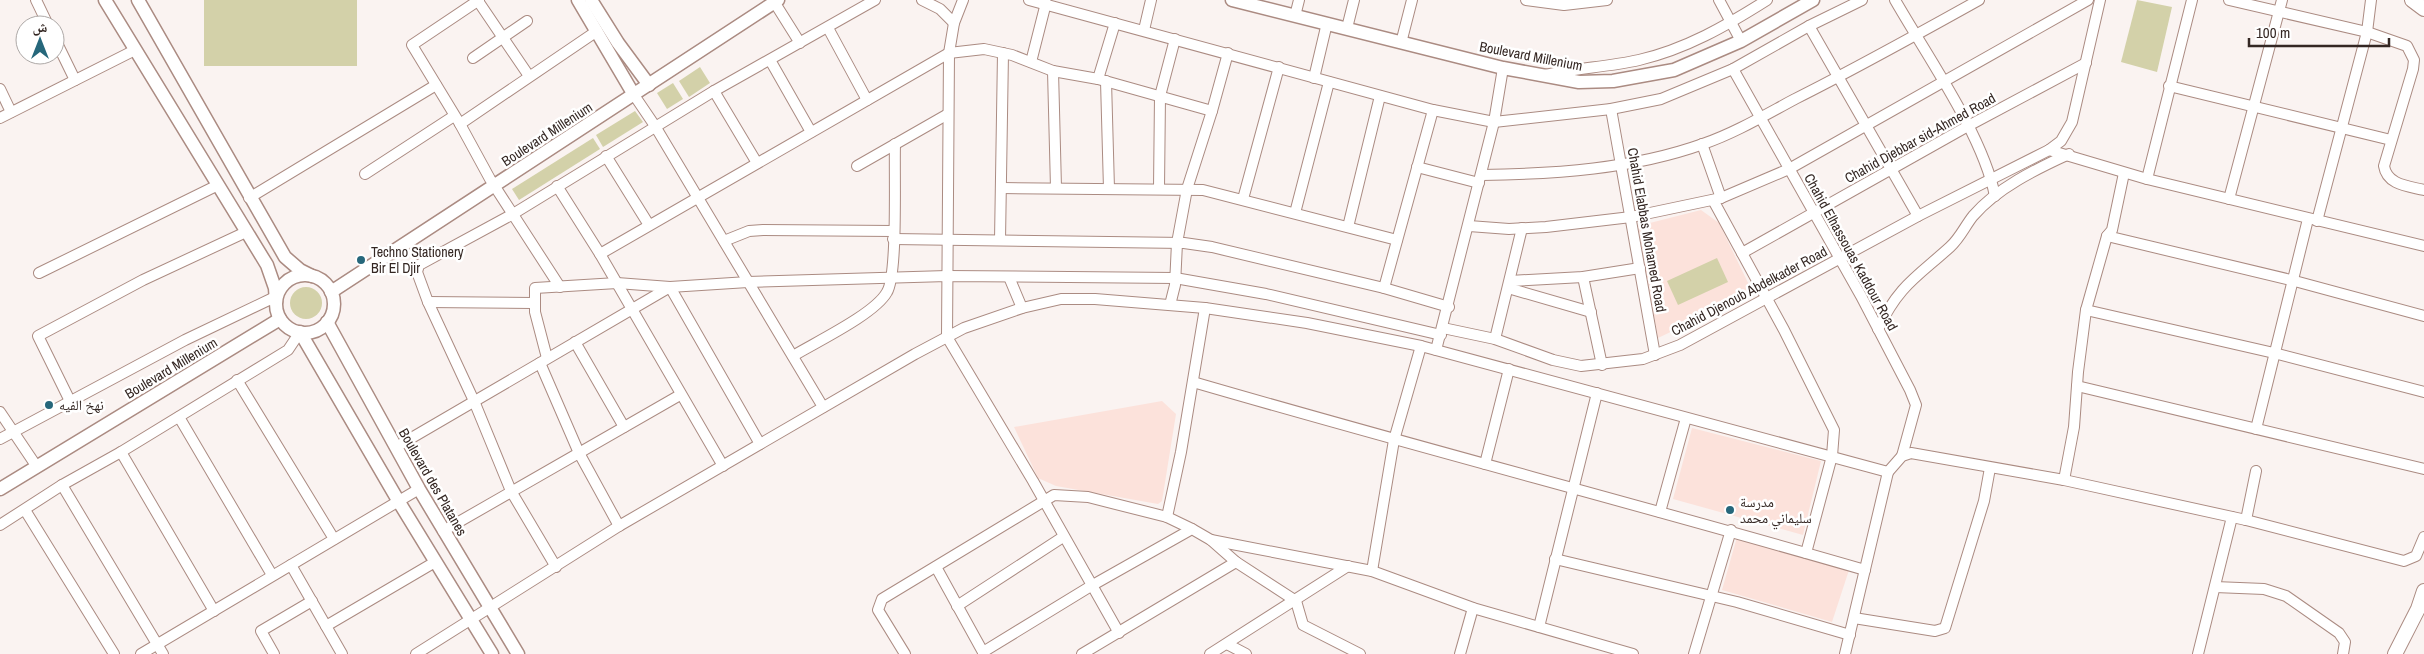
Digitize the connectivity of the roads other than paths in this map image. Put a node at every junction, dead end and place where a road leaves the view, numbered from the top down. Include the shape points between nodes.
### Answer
1 (36, 0) edge
2 (138, 0) edge
3 (478, 0) edge
4 (578, 0) edge
5 (592, 0) edge
6 (874, 0) edge
7 (922, 0) edge
8 (963, 0) edge
9 (1030, 0) edge
10 (1151, 0) edge
11 (1236, 0) edge
12 (1298, 0) edge
13 (1354, 0) edge
14 (1412, 0) edge
15 (1526, 0) edge
16 (1607, 0) edge
17 (1719, 0) edge
18 (1766, 0) edge
19 (1862, 0) edge
20 (1895, 0) edge
21 (1979, 0) edge
22 (2088, 0) edge
23 (2100, 0) edge
24 (2192, 0) edge
25 (2229, 0) edge
26 (2282, 0) edge
27 (2371, 0) edge
28 (2412, 0) edge
29 (108, 1) edge
30 (775, 1) edge
31 (1810, 1) edge
32 (2242, 2) edge
33 (1046, 3) junction
34 (2424, 10) edge
35 (2279, 11) junction
36 (43, 15) edge
37 (1296, 16) junction
38 (527, 21) dead end
39 (954, 23) junction
40 (1115, 23) junction
41 (1326, 23) junction
42 (1731, 24) junction
43 (1810, 26) junction
44 (828, 28) junction
45 (1347, 28) junction
46 (1144, 30) junction
47 (597, 31) junction
48 (2367, 32) junction
49 (1915, 36) junction
50 (503, 38) junction
51 (1176, 39) junction
52 (1741, 41) junction
53 (800, 43) junction
54 (1400, 43) junction
55 (135, 50) junction
56 (1228, 53) junction
57 (949, 54) junction
58 (1003, 54) junction
59 (473, 58) dead end
60 (65, 60) edge
61 (770, 60) junction
62 (1031, 62) junction
63 (2086, 63) junction
64 (1279, 66) junction
65 (1503, 68) junction
66 (1733, 69) junction
67 (1053, 72) junction
68 (529, 76) junction
69 (1539, 76) junction
70 (1314, 78) junction
71 (1838, 78) junction
72 (75, 80) junction
73 (1102, 80) junction
74 (1942, 81) junction
75 (1330, 82) junction
76 (436, 85) junction
77 (649, 85) junction
78 (2170, 86) junction
79 (0, 89) edge
80 (714, 91) junction
81 (634, 95) junction
82 (1160, 96) junction
83 (1380, 96) junction
84 (866, 100) junction
85 (2253, 107) junction
86 (1611, 109) junction
87 (1434, 110) junction
88 (1212, 111) junction
89 (11, 112) junction
90 (948, 114) junction
91 (0, 118) edge
92 (1760, 118) junction
93 (457, 120) junction
94 (1494, 122) junction
95 (655, 126) junction
96 (1866, 126) junction
97 (1968, 126) junction
98 (2341, 129) junction
99 (811, 132) junction
100 (2391, 140) junction
101 (895, 144) junction
102 (1702, 144) junction
103 (2049, 150) junction
104 (2069, 154) junction
105 (606, 156) junction
106 (757, 162) junction
107 (1621, 164) junction
108 (857, 166) dead end
109 (1417, 167) junction
110 (1789, 169) junction
111 (1891, 169) junction
112 (2124, 173) junction
113 (365, 174) dead end
114 (1991, 178) junction
115 (1480, 179) junction
116 (2147, 179) junction
117 (218, 185) junction
118 (495, 186) junction
119 (557, 186) junction
120 (1002, 188) junction
121 (1056, 188) junction
122 (1109, 188) junction
123 (1159, 188) junction
124 (1187, 189) junction
125 (2424, 190) edge
126 (1995, 196) junction
127 (697, 197) junction
128 (249, 198) junction
129 (1243, 199) junction
130 (1717, 199) junction
131 (2229, 199) junction
132 (1295, 213) junction
133 (1814, 213) junction
134 (513, 214) junction
135 (1918, 216) junction
136 (1631, 217) junction
137 (2312, 220) junction
138 (649, 225) junction
139 (1469, 226) junction
140 (1348, 227) junction
141 (1522, 228) junction
142 (246, 232) junction
143 (893, 235) junction
144 (2107, 236) junction
145 (947, 239) junction
146 (1000, 240) junction
147 (1397, 240) junction
148 (724, 241) junction
149 (1177, 243) junction
150 (2424, 246) edge
151 (600, 254) junction
152 (1742, 254) junction
153 (1840, 259) junction
154 (1640, 268) junction
155 (39, 273) dead end
156 (312, 276) junction
157 (947, 276) junction
158 (891, 277) junction
159 (1010, 277) junction
160 (1583, 277) junction
161 (1175, 278) junction
162 (2291, 280) junction
163 (748, 282) junction
164 (617, 283) junction
165 (1509, 284) junction
166 (560, 288) junction
167 (670, 288) junction
168 (1384, 288) junction
169 (331, 292) junction
170 (1766, 298) junction
171 (275, 299) junction
172 (428, 302) junction
173 (533, 303) junction
174 (1170, 305) junction
175 (1449, 307) junction
176 (1022, 308) junction
177 (1205, 308) junction
178 (632, 309) junction
179 (2086, 310) junction
180 (1591, 312) junction
181 (2424, 316) edge
182 (280, 319) junction
183 (327, 322) junction
184 (1878, 328) junction
185 (1442, 331) junction
186 (300, 332) junction
187 (947, 337) junction
188 (1496, 339) junction
189 (575, 342) junction
190 (1421, 346) junction
191 (1436, 350) junction
192 (2274, 353) junction
193 (1655, 355) junction
194 (793, 356) junction
195 (544, 360) junction
196 (1602, 365) junction
197 (1509, 369) junction
198 (237, 380) junction
199 (1193, 382) junction
200 (2077, 386) junction
201 (2424, 392) edge
202 (1597, 393) junction
203 (680, 395) junction
204 (70, 401) junction
205 (474, 401) junction
206 (823, 407) junction
207 (0, 412) edge
208 (179, 417) junction
209 (1686, 418) junction
210 (624, 427) junction
211 (2256, 429) junction
212 (13, 432) junction
213 (0, 439) edge
214 (1394, 440) junction
215 (760, 444) junction
216 (396, 447) junction
217 (122, 452) junction
218 (579, 453) junction
219 (1832, 456) junction
220 (1902, 456) junction
221 (1485, 464) junction
222 (723, 466) junction
223 (36, 467) junction
224 (1990, 468) junction
225 (2424, 469) edge
226 (2256, 471) dead end
227 (1888, 472) junction
228 (2064, 480) junction
229 (62, 485) junction
230 (1573, 487) junction
231 (0, 489) edge
232 (419, 489) junction
233 (511, 491) junction
234 (1044, 501) junction
235 (399, 502) junction
236 (24, 510) junction
237 (1660, 512) junction
238 (2232, 517) junction
239 (1167, 518) junction
240 (2246, 520) junction
241 (0, 525) edge
242 (619, 526) junction
243 (1192, 528) junction
244 (1731, 530) junction
245 (444, 531) junction
246 (1063, 537) junction
247 (2424, 537) edge
248 (334, 539) junction
249 (1211, 540) junction
250 (1806, 553) junction
251 (1555, 559) junction
252 (435, 562) junction
253 (1236, 562) junction
254 (291, 565) junction
255 (1348, 566) junction
256 (556, 567) junction
257 (936, 567) junction
258 (1865, 570) junction
259 (1372, 571) junction
260 (272, 575) junction
261 (1092, 586) junction
262 (2215, 587) junction
263 (2424, 591) edge
264 (1709, 597) junction
265 (312, 601) junction
266 (1296, 601) junction
267 (956, 606) junction
268 (1473, 608) junction
269 (491, 609) junction
270 (214, 611) junction
271 (1854, 618) junction
272 (471, 622) junction
273 (326, 626) junction
274 (1539, 627) junction
275 (1119, 633) junction
276 (1850, 635) junction
277 (1227, 644) junction
278 (157, 645) junction
279 (339, 653) edge
280 (983, 653) edge
281 (114, 654) edge
282 (142, 654) edge
283 (163, 654) edge
284 (274, 654) edge
285 (416, 654) edge
286 (492, 654) edge
287 (518, 654) edge
288 (905, 654) edge
289 (1082, 654) edge
290 (1210, 654) edge
291 (1246, 654) edge
292 (1360, 654) edge
293 (1460, 654) edge
294 (1634, 654) edge
295 (1694, 654) edge
296 (1845, 654) edge
297 (2198, 654) edge
298 (2343, 654) edge
299 (2395, 654) edge

1 - 36 street
2 - 128 main road
3 - 50 street
3 - 76 street via 412,45
4 - 47 main road
5 - 77 main road
6 - 44 street
7 - 39 street via 940,8
8 - 39 street
9 - 33 street
10 - 46 street
11 - 37 main road, Boulevard Millenium
12 - 37 street
13 - 45 street
14 - 54 street
15 - 16 street via 1564,4
17 - 42 street
18 - 42 street
19 - 43 street
20 - 49 street
21 - 49 street
22 - 74 street
23 - 63 street
24 - 78 street
25 - 32 street
26 - 35 street
27 - 48 street
28 - 34 highway
29 - 55 main road
30 - 53 street
30 - 77 main road, Boulevard Millenium
31 - 52 main road, Boulevard Millenium
32 - 35 street
33 - 40 street
33 - 62 street
35 - 48 street
35 - 85 street
37 - 41 main road, Boulevard Millenium
38 - 50 street
39 - 57 street
40 - 46 street
40 - 73 street
41 - 45 main road, Boulevard Millenium
41 - 70 street
42 - 52 street
42 - 69 street via 1669,52
43 - 66 street
43 - 71 street
44 - 53 street
44 - 84 street
45 - 54 main road, Boulevard Millenium
46 - 51 street
47 - 68 street
47 - 81 main road
48 - 98 street
48 - 100 street via 2404,43 2414,60
49 - 71 street
49 - 74 street
50 - 59 street
50 - 68 street
51 - 56 street
51 - 82 street
52 - 69 main road, Boulevard Millenium via 1674,70 1643,77 1580,82
53 - 61 street
54 - 65 main road, Boulevard Millenium
55 - 72 street
55 - 117 main road
56 - 64 street
56 - 88 street
57 - 58 street via 984,49
57 - 84 street
57 - 90 street
58 - 62 street
58 - 120 street
60 - 72 street
61 - 80 street
61 - 99 street
62 - 67 street
63 - 97 street, Chahid Djebbar sid-Ahmed Road
63 - 103 street via 2072,122 2061,141
64 - 70 street
64 - 129 street
65 - 69 main road, Boulevard Millenium
65 - 94 street
66 - 86 street via 1661,99
66 - 92 street, Chahid Elhassouas Kaddour Road
67 - 73 street
67 - 121 street
68 - 93 street
70 - 75 street
71 - 92 street
71 - 96 street
72 - 89 street
73 - 82 street
73 - 122 street
74 - 96 street
74 - 97 street
75 - 83 street
75 - 132 street
76 - 93 street
76 - 128 street
77 - 81 main road, Boulevard Millenium
78 - 85 street
78 - 116 street
79 - 89 street
80 - 95 street
80 - 106 street
81 - 95 street
81 - 118 main road, Boulevard Millenium
82 - 88 street
82 - 123 street
83 - 87 street
83 - 140 street
84 - 99 street
85 - 98 street
85 - 131 street
86 - 94 street
86 - 107 street, Chahid Elabbas Mohamed Road
87 - 94 street
87 - 109 street
88 - 124 street
89 - 91 street
90 - 101 street
90 - 145 street
92 - 102 street
92 - 110 street, Chahid Elhassouas Kaddour Road
93 - 113 street
93 - 118 street
94 - 115 street
95 - 105 street
95 - 127 street
96 - 110 street
96 - 111 street
97 - 111 street, Chahid Djebbar sid-Ahmed Road
97 - 114 street
98 - 100 street
98 - 137 street
99 - 106 street
100 - 125 street via 2384,166 2387,176 2395,182
101 - 108 street
101 - 143 street
102 - 107 street
102 - 130 street
103 - 104 street
103 - 114 street, Chahid Djenoub Abdelkader Road
104 - 112 street
104 - 126 street
105 - 119 street
105 - 138 street
106 - 127 street
107 - 115 street
107 - 136 street, Chahid Elabbas Mohamed Road
109 - 115 street
109 - 147 street
110 - 130 street
110 - 133 street, Chahid Elhassouas Kaddour Road
111 - 133 street, Chahid Djebbar sid-Ahmed Road
111 - 135 street
112 - 116 street
112 - 144 street via 2112,230
114 - 126 street
114 - 135 street, Chahid Djenoub Abdelkader Road
115 - 139 street
116 - 131 street
117 - 142 main road
117 - 155 street
118 - 134 street
118 - 169 main road, Boulevard Millenium
119 - 134 street
119 - 151 street
120 - 121 street
120 - 146 street
121 - 122 street
122 - 123 street
123 - 124 street
124 - 129 street
124 - 149 street
126 - 184 street via 1973,216 1952,246 1911,279 1896,296
127 - 138 street
127 - 148 street
128 - 156 main road via 285,257
129 - 132 street
130 - 136 street
130 - 152 street
131 - 137 street
132 - 140 street
133 - 152 street, Chahid Djebbar sid-Ahmed Road
133 - 153 street, Chahid Elhassouas Kaddour Road
134 - 166 street
134 - 172 street via 419,265 417,272
135 - 153 street, Chahid Djenoub Abdelkader Road
136 - 141 street
136 - 154 street, Chahid Elabbas Mohamed Road
137 - 150 street
137 - 162 street
138 - 151 street
139 - 141 street
139 - 175 street
140 - 147 street
141 - 165 street
142 - 171 main road via 267,265
142 - 204 street via 143,280 38,336
143 - 145 street
143 - 148 street via 762,230 749,231
143 - 158 street
144 - 162 street
144 - 179 street
145 - 146 street
145 - 157 street
146 - 149 street
147 - 168 street
148 - 163 street
149 - 161 street
149 - 168 street via 1212,247
151 - 164 street
152 - 170 street
153 - 170 street, Chahid Djenoub Abdelkader Road
153 - 184 street, Chahid Elhassouas Kaddour Road
154 - 160 street
154 - 193 street, Chahid Elabbas Mohamed Road
156 - 169 main road via 327,284
156 - 171 main road via 295,276 288,280
157 - 158 street, Chahid Djenoub Abdelkader Road
157 - 159 street, Chahid Djenoub Abdelkader Road
157 - 187 street
158 - 163 street, Chahid Djenoub Abdelkader Road
158 - 194 street via 888,292 873,307
159 - 161 street, Chahid Djenoub Abdelkader Road
159 - 176 street
160 - 165 street
160 - 180 street
161 - 174 street
161 - 185 street, Chahid Djenoub Abdelkader Road
162 - 181 street
162 - 192 street
163 - 167 street, Chahid Djenoub Abdelkader Road
163 - 194 street
164 - 166 street
164 - 167 street
164 - 178 street
165 - 180 street
165 - 188 street
166 - 173 street via 535,288
167 - 178 street
167 - 215 street
168 - 175 street
169 - 183 main road via 334,308
170 - 193 street, Chahid Djenoub Abdelkader Road via 1680,345
170 - 219 street via 1832,424 1835,435
171 - 182 main road
171 - 204 street via 185,340
172 - 173 street
172 - 205 street
173 - 195 street
174 - 176 street via 1094,298 1061,299
174 - 177 street
175 - 185 street
176 - 187 street
177 - 190 street via 1307,323
177 - 199 street
178 - 189 street
178 - 203 street
179 - 192 street
179 - 200 street
180 - 196 street
182 - 186 main road
182 - 223 main road, Boulevard Millenium
183 - 186 main road via 315,330
183 - 216 main road, Boulevard des Platanes
184 - 220 street, Chahid Elhassouas Kaddour Road via 1916,405
185 - 188 street, Chahid Djenoub Abdelkader Road
185 - 191 street
186 - 198 street via 288,350
186 - 235 main road
187 - 206 street
187 - 234 street
188 - 196 street, Chahid Djenoub Abdelkader Road via 1553,360 1581,366
189 - 195 street
189 - 210 street
190 - 191 street
190 - 214 street
191 - 197 street
192 - 201 street
192 - 211 street
193 - 196 street, Chahid Djenoub Abdelkader Road
194 - 206 street
195 - 205 street
195 - 218 street
197 - 202 street
197 - 221 street
198 - 208 street
198 - 248 street
199 - 214 street
199 - 239 street
200 - 211 street
200 - 228 street via 2074,427
202 - 209 street
202 - 230 street
203 - 210 street
203 - 222 street
204 - 212 street
205 - 216 street
205 - 233 street
206 - 215 street
207 - 212 street
208 - 217 street
208 - 260 street
209 - 219 street
209 - 237 street
210 - 218 street
211 - 225 street
212 - 213 street
212 - 223 street
214 - 221 street
214 - 259 street
215 - 222 street
216 - 232 main road, Boulevard des Platanes
217 - 229 street
217 - 270 street
218 - 233 street
218 - 242 street
219 - 227 street
219 - 250 street
220 - 224 street via 1911,454
220 - 227 street
221 - 230 street
222 - 242 street
223 - 231 main road, Boulevard Millenium
224 - 228 street
224 - 271 street via 1984,500 1945,628 1935,631
226 - 240 street
227 - 258 street
228 - 238 street
229 - 236 street
229 - 278 street
230 - 237 street
230 - 251 street
232 - 235 street
232 - 245 main road, Boulevard des Platanes
233 - 245 street
233 - 256 street
234 - 239 street via 1054,495 1088,497
234 - 246 street
234 - 257 street
235 - 248 street
235 - 252 main road
236 - 241 street
236 - 281 street
237 - 244 street
238 - 240 street
238 - 262 street
239 - 243 street
240 - 247 street via 2404,561 2416,556
242 - 256 street
243 - 249 street
243 - 261 street
244 - 250 street
244 - 264 street
245 - 269 main road, Boulevard des Platanes
246 - 261 street
246 - 267 street
248 - 254 street
249 - 253 street
249 - 255 street
250 - 258 street
251 - 264 street
251 - 274 street
252 - 272 main road
252 - 273 street
253 - 266 street
253 - 275 street
254 - 260 street
254 - 265 street
255 - 259 street
255 - 266 street
256 - 269 street
257 - 267 street
257 - 288 street via 882,599 878,610
258 - 271 street
259 - 268 street
260 - 270 street
261 - 275 street
261 - 280 street
262 - 297 street
262 - 298 street via 2264,589 2286,596 2339,633 2345,642
263 - 299 highway
264 - 276 street
264 - 295 street
265 - 273 street
265 - 284 street via 262,631
266 - 277 street
266 - 292 street via 1303,625
267 - 280 street
268 - 274 street
268 - 293 street
269 - 272 street
269 - 287 main road, Boulevard des Platanes
270 - 278 street
271 - 276 street
272 - 285 street
272 - 286 main road
273 - 279 street
274 - 294 street
275 - 289 street
276 - 296 street
277 - 290 street
277 - 291 street
278 - 282 street
278 - 283 street

